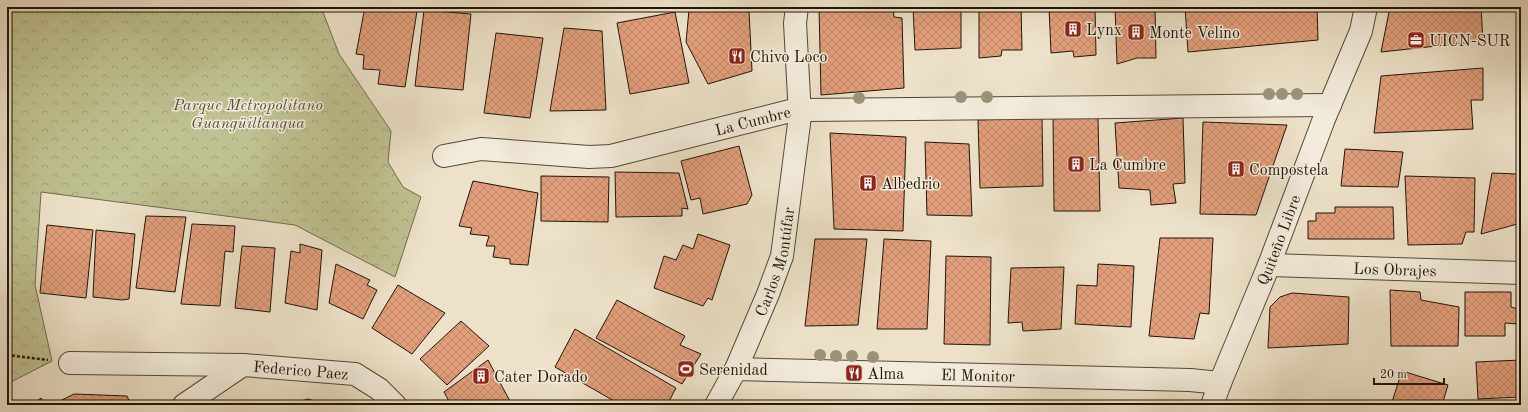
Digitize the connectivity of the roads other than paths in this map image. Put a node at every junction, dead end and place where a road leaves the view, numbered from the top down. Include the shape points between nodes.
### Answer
1 (797, 7) edge
2 (1366, 7) edge
3 (1330, 105) junction
4 (798, 109) junction
5 (444, 156) dead end
6 (1269, 265) junction
7 (1521, 273) edge
8 (70, 363) road end
9 (243, 365) junction
10 (736, 369) junction
11 (1220, 383) junction
12 (184, 405) edge
13 (395, 405) edge
14 (716, 405) edge
15 (1212, 405) edge

1 - 4 street via 795,23
2 - 3 street, Quiteño Libre via 1361,31
3 - 4 street, La Cumbre
3 - 6 street, Quiteño Libre
4 - 5 street, La Cumbre via 611,156 589,157 481,148
4 - 10 street, Carlos Montúfar via 800,116 782,256
6 - 7 street, Los Obrajes
6 - 11 street, Quiteño Libre
8 - 9 street, Federico Paez
9 - 12 street
9 - 13 street, Federico Paez via 355,374 379,389
10 - 11 street, El Monitor via 1190,380
10 - 14 street, Carlos Montúfar
11 - 15 street, Quiteño Libre

